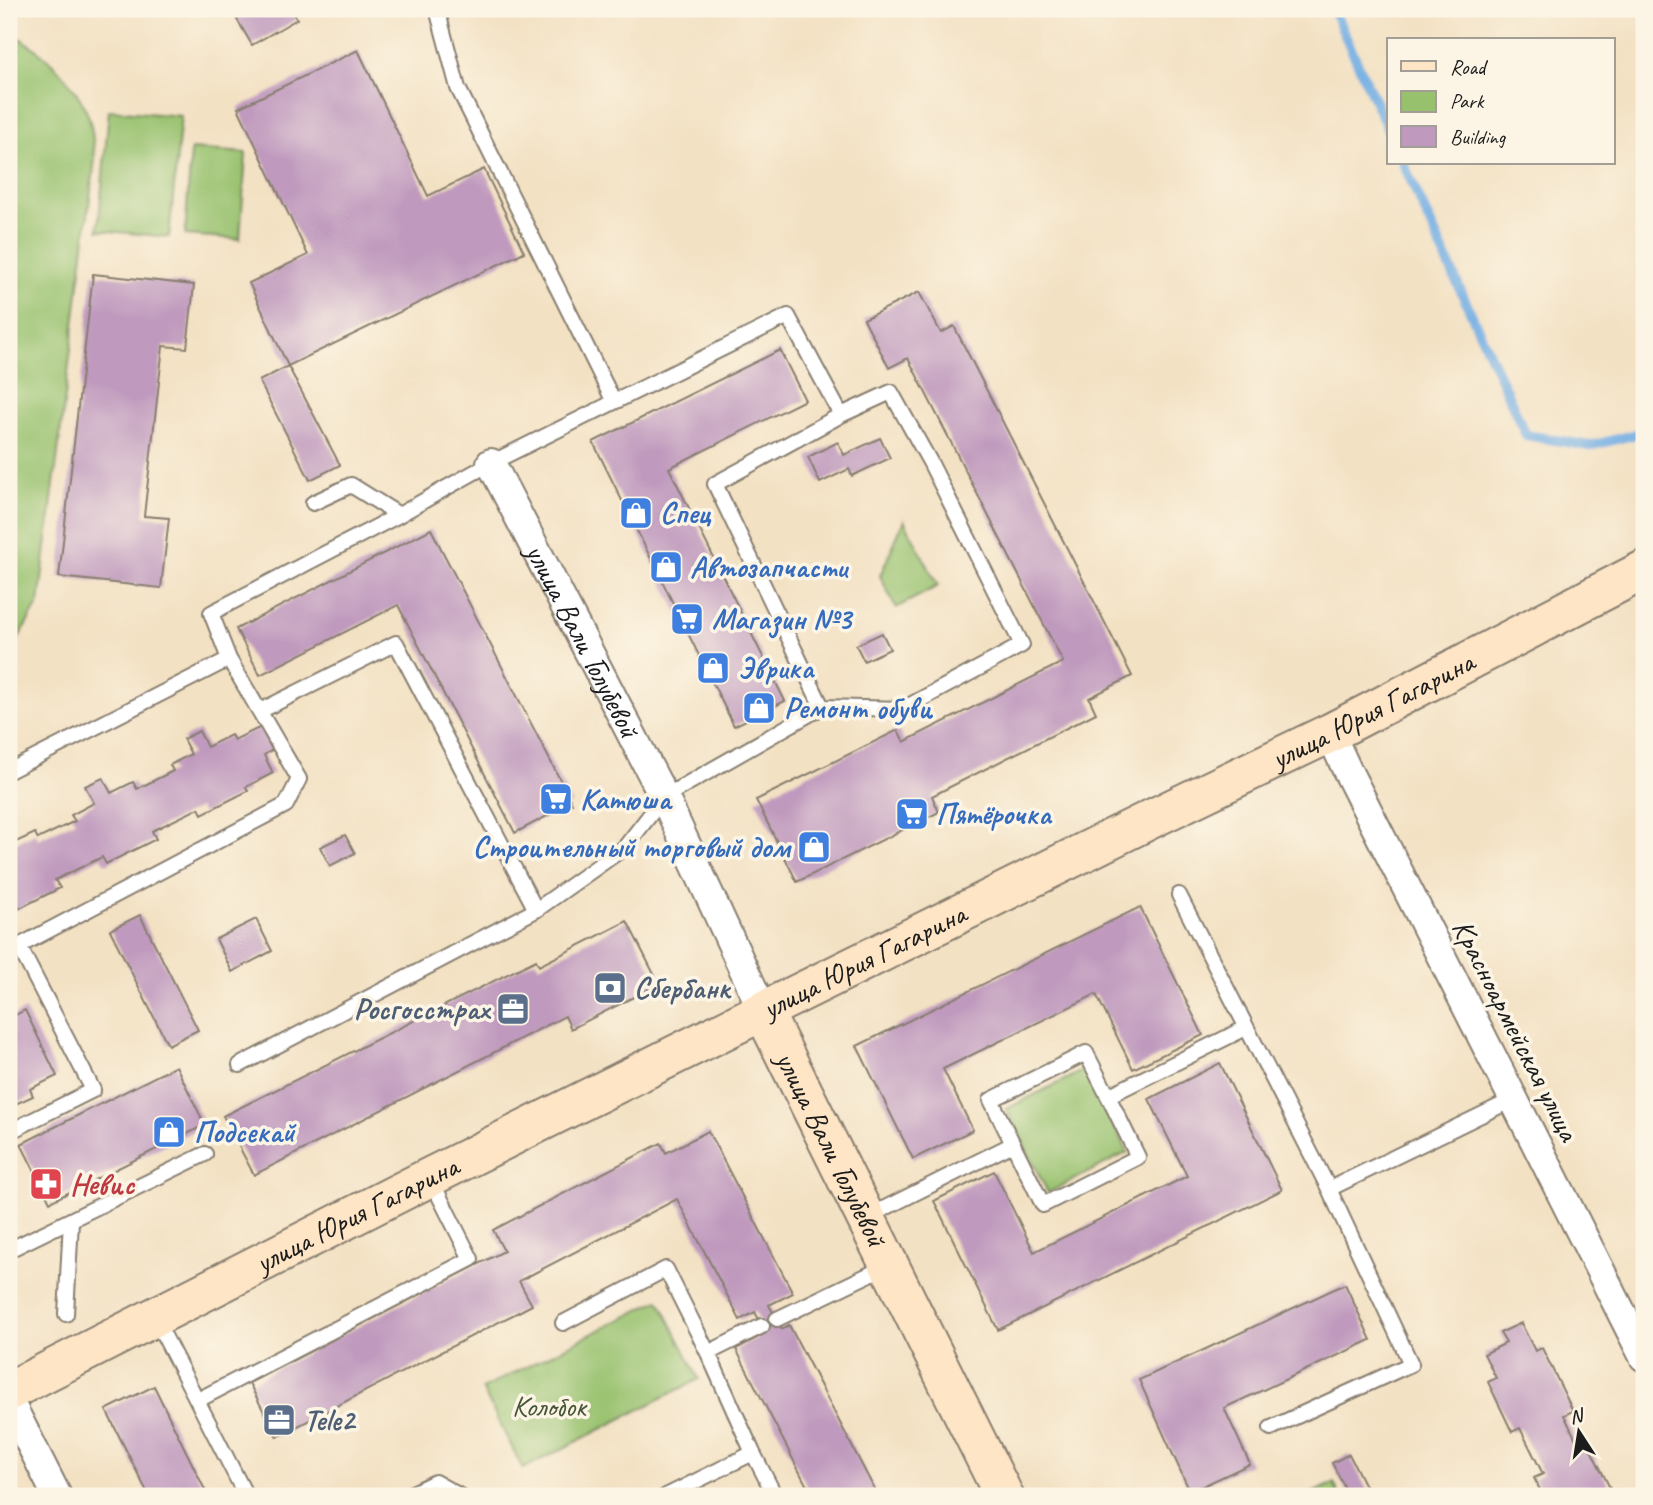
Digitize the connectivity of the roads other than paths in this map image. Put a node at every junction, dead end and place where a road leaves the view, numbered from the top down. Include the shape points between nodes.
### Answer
1 (436, 9) edge
2 (614, 402) junction
3 (841, 415) junction
4 (491, 463) junction
5 (313, 503) dead end
6 (399, 515) junction
7 (1644, 570) edge
8 (229, 659) junction
9 (821, 707) junction
10 (260, 711) junction
11 (1330, 733) junction
12 (9, 771) edge
13 (664, 797) junction
14 (1179, 895) dead end
15 (536, 910) junction
16 (763, 1011) junction
17 (1245, 1028) junction
18 (240, 1065) dead end
19 (1108, 1096) junction
20 (1514, 1100) junction
21 (9, 1132) edge
22 (1013, 1144) junction
23 (205, 1154) dead end
24 (430, 1177) junction
25 (1329, 1189) junction
26 (865, 1218) junction
27 (71, 1221) junction
28 (9, 1250) edge
29 (889, 1265) junction
30 (66, 1314) dead end
31 (154, 1316) junction
32 (777, 1319) dead end
33 (563, 1323) dead end
34 (762, 1326) dead end
35 (708, 1353) junction
36 (1644, 1357) edge
37 (9, 1391) edge
38 (198, 1400) junction
39 (9, 1401) edge
40 (1271, 1428) dead end
41 (753, 1453) junction
42 (57, 1496) edge
43 (246, 1496) edge
44 (406, 1496) edge
45 (460, 1496) edge
46 (666, 1496) edge
47 (775, 1496) edge
48 (1004, 1496) edge

1 - 2 lane via 458,88
2 - 3 lane via 788,316
2 - 4 lane
3 - 9 lane via 715,484
3 - 9 lane via 891,392 1022,646 903,709
4 - 6 lane
4 - 13 street, улица Вали Голубевой
5 - 6 lane via 351,485
6 - 8 lane via 211,613
7 - 11 main road, улица Юрия Гагарина
8 - 10 lane
8 - 12 lane
9 - 13 lane
10 - 15 lane via 396,643
10 - 21 lane via 299,779 286,805 19,946 93,1090
11 - 16 main road, улица Юрия Гагарина
11 - 20 street, Красноармейская улица
13 - 15 lane via 625,847
13 - 16 street, улица Вали Голубевой
14 - 17 lane
15 - 18 lane
16 - 24 main road, улица Юрия Гагарина
16 - 26 main road, улица Вали Голубевой
17 - 19 lane
17 - 25 lane
19 - 22 lane via 1086,1053 991,1100
19 - 22 lane via 1139,1157 1043,1205
20 - 25 lane
20 - 36 street, Красноармейская улица
22 - 26 lane
23 - 27 lane
24 - 31 main road, улица Юрия Гагарина
24 - 38 lane via 471,1259
25 - 40 lane via 1411,1364
26 - 29 main road, улица Вали Голубевой
27 - 28 lane
27 - 30 lane
29 - 32 lane
29 - 48 main road, улица Вали Голубевой
31 - 37 main road, улица Юрия Гагарина
31 - 38 lane
33 - 35 lane via 666,1269
34 - 35 lane
35 - 41 lane
38 - 43 lane
39 - 42 street
41 - 46 lane
41 - 47 lane
44 - 45 lane via 435,1482

